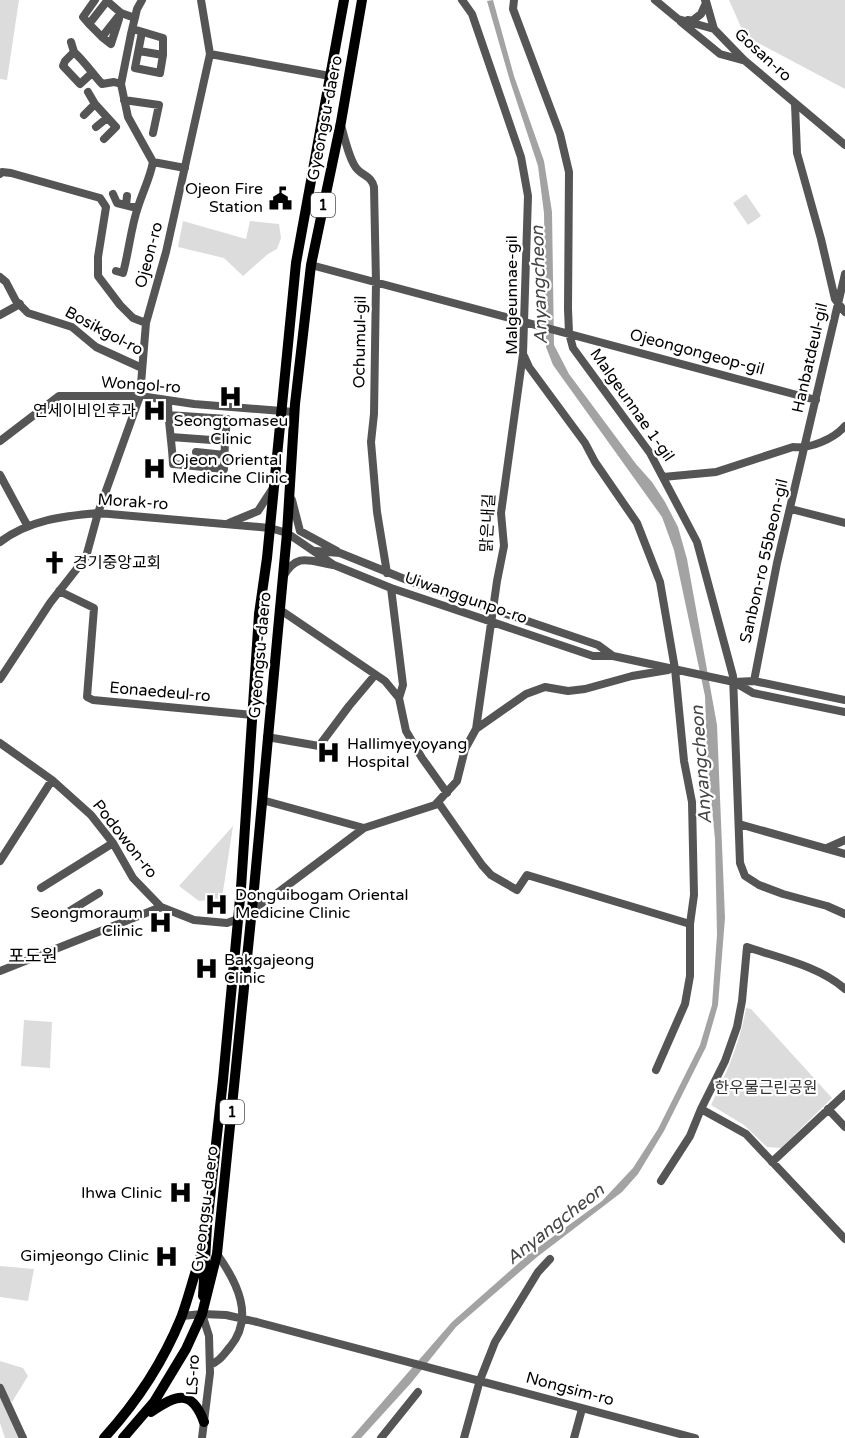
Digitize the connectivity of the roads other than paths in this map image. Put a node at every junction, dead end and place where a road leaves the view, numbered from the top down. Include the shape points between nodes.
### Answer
1 (95, 0) edge
2 (106, 0) edge
3 (142, 0) edge
4 (201, 0) edge
5 (344, 0) edge
6 (362, 0) edge
7 (462, 0) edge
8 (514, 0) edge
9 (655, 0) edge
10 (705, 1) edge
11 (121, 13) junction
12 (135, 18) junction
13 (678, 19) junction
14 (89, 24) junction
15 (133, 29) junction
16 (714, 29) junction
17 (142, 32) junction
18 (70, 42) dead end
19 (139, 51) junction
20 (74, 52) junction
21 (210, 54) junction
22 (163, 55) junction
23 (744, 60) junction
24 (92, 74) junction
25 (330, 76) junction
26 (102, 84) junction
27 (121, 84) junction
28 (124, 100) junction
29 (95, 104) junction
30 (795, 104) junction
31 (84, 115) dead end
32 (107, 118) junction
33 (340, 122) junction
34 (96, 127) dead end
35 (153, 133) dead end
36 (104, 138) dead end
37 (845, 145) edge
38 (153, 162) junction
39 (185, 168) junction
40 (0, 174) edge
41 (113, 194) dead end
42 (137, 208) junction
43 (311, 265) junction
44 (116, 271) dead end
45 (845, 274) edge
46 (0, 277) edge
47 (376, 282) junction
48 (20, 304) junction
49 (838, 304) junction
50 (845, 312) edge
51 (0, 315) edge
52 (526, 322) junction
53 (146, 323) junction
54 (569, 333) junction
55 (523, 354) junction
56 (142, 368) junction
57 (140, 396) junction
58 (168, 400) junction
59 (816, 400) junction
60 (281, 411) junction
61 (294, 412) junction
62 (168, 415) junction
63 (845, 426) edge
64 (171, 437) junction
65 (0, 441) edge
66 (225, 441) junction
67 (805, 448) junction
68 (196, 452) dead end
69 (225, 455) junction
70 (0, 476) edge
71 (663, 477) junction
72 (274, 487) junction
73 (290, 490) junction
74 (790, 509) junction
75 (98, 513) junction
76 (845, 523) edge
77 (225, 524) junction
78 (27, 525) junction
79 (270, 528) junction
80 (287, 533) junction
81 (0, 542) edge
82 (316, 551) junction
83 (340, 553) junction
84 (334, 565) junction
85 (387, 573) junction
86 (281, 580) junction
87 (391, 588) junction
88 (59, 591) junction
89 (279, 609) junction
90 (493, 609) junction
91 (492, 622) junction
92 (613, 656) junction
93 (678, 669) junction
94 (375, 675) junction
95 (0, 679) edge
96 (731, 681) junction
97 (754, 681) junction
98 (399, 698) junction
99 (845, 700) edge
100 (845, 712) edge
101 (253, 715) junction
102 (476, 729) junction
103 (267, 737) junction
104 (0, 744) edge
105 (52, 780) junction
106 (447, 792) junction
107 (262, 800) junction
108 (438, 802) junction
109 (739, 824) junction
110 (364, 828) junction
111 (845, 840) edge
112 (112, 843) junction
113 (827, 848) junction
114 (845, 854) edge
115 (0, 861) edge
116 (41, 888) dead end
117 (99, 893) dead end
118 (161, 907) junction
119 (252, 909) junction
120 (65, 914) dead end
121 (845, 914) edge
122 (238, 919) junction
123 (690, 924) junction
124 (0, 971) edge
125 (845, 989) edge
126 (656, 1070) dead end
127 (845, 1094) edge
128 (701, 1108) junction
129 (828, 1109) junction
130 (845, 1127) edge
131 (772, 1162) junction
132 (661, 1181) dead end
133 (207, 1236) junction
134 (845, 1239) edge
135 (217, 1254) junction
136 (550, 1259) dead end
137 (202, 1314) junction
138 (182, 1316) junction
139 (243, 1320) junction
140 (210, 1365) junction
141 (480, 1380) junction
142 (0, 1388) edge
143 (418, 1392) dead end
144 (582, 1409) junction
145 (139, 1421) junction
146 (204, 1422) junction
147 (105, 1437) edge
148 (23, 1438) edge
149 (123, 1438) edge
150 (202, 1438) edge
151 (381, 1438) edge
152 (464, 1438) edge
153 (574, 1438) edge
154 (695, 1438) edge

1 - 14 street via 83,17
2 - 11 street
2 - 14 street
3 - 12 street
4 - 21 street, Ojeon-ro
5 - 25 main road, Gyeongsu-daero / 1
6 - 33 main road, Gyeongsu-daero / 1
7 - 52 street, Malgeunnae-gil via 472,14 521,157 528,196
8 - 54 street, Malgeunnae 1-gil via 513,9 560,134 569,172
9 - 13 street, Gosan-ro
10 - 13 street via 697,18
10 - 16 street
11 - 12 street
11 - 14 street via 102,37
12 - 15 street
13 - 16 street, Gosan-ro
13 - 23 street via 720,54
15 - 17 street
15 - 27 street
16 - 23 street, Gosan-ro
17 - 19 street
17 - 22 street via 163,38
18 - 20 street
19 - 22 street
19 - 22 street via 135,68 160,73
20 - 24 street
20 - 24 street via 63,66 80,84
21 - 25 street
21 - 39 street, Ojeon-ro
23 - 30 street, Gosan-ro
24 - 26 street
25 - 60 main road, Gyeongsu-daero / 1 via 296,263
26 - 27 street
26 - 29 street via 89,93
27 - 28 street
28 - 35 street via 159,105
28 - 38 street via 128,117
29 - 31 street
29 - 32 street
30 - 37 street, Gosan-ro
30 - 49 street via 797,153
32 - 34 street
32 - 36 street via 116,128
33 - 43 main road, Gyeongsu-daero / 1
33 - 47 street, Ochumul-gil via 354,163 374,187
38 - 39 street
38 - 42 street
39 - 53 street, Ojeon-ro
40 - 53 street via 11,173 100,198 106,207 98,276 133,318
41 - 42 street via 117,203 127,201
42 - 44 street via 123,273
43 - 47 street
43 - 61 main road, Gyeongsu-daero / 1
45 - 49 street, Hanbatdeul-gil
46 - 48 street, Bosikgol-ro
47 - 52 street
47 - 85 street, Ochumul-gil via 371,442 376,512
48 - 51 street
48 - 56 street, Bosikgol-ro via 28,313 72,327 96,347
49 - 50 street
49 - 59 street, Hanbatdeul-gil
52 - 54 street, Ojeongongeop-gil
52 - 55 street, Malgeunnae-gil
53 - 56 street, Ojeon-ro
54 - 59 street, Ojeongongeop-gil
54 - 71 street, Malgeunnae 1-gil via 573,348 650,453
55 - 90 street, 맑은내길 via 501,513 504,546
55 - 93 street, Malgeunnae-gil via 638,523 660,582
56 - 57 street, Ojeon-ro
57 - 58 street, Wongol-ro
57 - 65 street, Wongol-ro via 59,396
57 - 75 street, Ojeon-ro
58 - 60 street, Wongol-ro
58 - 62 street
59 - 67 street, Hanbatdeul-gil
60 - 61 street, Wongol-ro
60 - 72 main road, Gyeongsu-daero / 1
61 - 73 main road, Gyeongsu-daero / 1
62 - 64 street
62 - 66 street via 227,419
63 - 67 street via 838,434
64 - 66 street
64 - 69 street via 173,464 224,469
66 - 69 street
67 - 71 street via 793,447 731,469
67 - 74 street, Sanbon-ro 55beon-gil
68 - 69 street
70 - 78 street
71 - 96 street, Malgeunnae 1-gil via 697,542
72 - 77 street via 258,511
72 - 79 main road, Gyeongsu-daero / 1
73 - 80 main road, Gyeongsu-daero / 1
73 - 83 street via 300,531
74 - 76 street
74 - 97 street, Sanbon-ro 55beon-gil
75 - 77 street, Morak-ro
75 - 78 street, Morak-ro
75 - 88 street, Ojeon-ro via 86,557
77 - 79 street, Morak-ro
78 - 81 street, Morak-ro
79 - 80 street, Morak-ro
79 - 101 main road, Gyeongsu-daero / 1
80 - 82 street, Uiwanggunpo-ro
80 - 86 main road, Gyeongsu-daero / 1
82 - 83 street, Uiwanggunpo-ro
82 - 84 street, Uiwanggunpo-ro
83 - 85 street, Uiwanggunpo-ro
84 - 86 street via 300,560
84 - 87 street, Uiwanggunpo-ro
85 - 90 street, Uiwanggunpo-ro
86 - 89 main road, Gyeongsu-daero / 1
87 - 91 street, Uiwanggunpo-ro
87 - 98 street via 403,685
88 - 95 street, Ojeon-ro
88 - 101 street, Eonaedeul-ro via 94,608 87,697
89 - 94 street
89 - 103 main road, Gyeongsu-daero / 1
90 - 91 street, 맑은내길
90 - 92 street, Uiwanggunpo-ro via 598,645
91 - 92 street, Uiwanggunpo-ro via 593,656
91 - 102 street, 맑은내길
92 - 93 street, Uiwanggunpo-ro
93 - 96 street, Uiwanggunpo-ro
93 - 102 street via 585,689 545,687 526,694
93 - 123 street, Malgeunnae-gil via 684,761 692,802 694,895
94 - 98 street
94 - 103 street via 319,746
96 - 97 street
96 - 100 street via 753,693
96 - 109 street, Malgeunnae 1-gil
97 - 99 street
98 - 106 street via 406,731
101 - 122 main road, Gyeongsu-daero / 1
102 - 106 street via 465,749 457,781
103 - 107 main road, Gyeongsu-daero / 1
104 - 105 street, Podowon-ro
105 - 112 street, Podowon-ro via 91,815
105 - 115 street
106 - 108 street
107 - 110 street
107 - 119 main road, Gyeongsu-daero / 1
108 - 110 street
108 - 123 street via 482,865 517,890 527,875
109 - 113 street
109 - 121 street, Malgeunnae 1-gil via 745,876 759,885
110 - 119 street
111 - 113 street
112 - 116 street
112 - 118 street, Podowon-ro via 133,878
113 - 114 street
117 - 120 street
118 - 122 street, Podowon-ro via 194,920 227,923
118 - 124 street
119 - 122 street
119 - 135 main road, Gyeongsu-daero / 1
122 - 133 main road, Gyeongsu-daero / 1
123 - 126 street, Malgeunnae-gil via 690,976 685,1004
125 - 128 street via 810,969 747,947 737,1027
127 - 129 street
128 - 131 street via 746,1134
128 - 132 street via 690,1136
129 - 130 street
129 - 131 street
131 - 134 street
133 - 137 main road, Gyeongsu-daero
133 - 138 main road, Gyeongsu-daero / 1
135 - 137 main road, Gyeongsu-daero / 1
135 - 139 street via 230,1272 243,1305
136 - 141 street via 495,1342
137 - 138 street
137 - 139 street
137 - 140 street, LS-ro via 209,1336
137 - 145 main road, Gyeongsu-daero / 1 via 166,1385
138 - 147 main road, Gyeongsu-daero / 1 via 140,1394
139 - 140 street via 236,1340 218,1362
139 - 141 street, Nongsim-ro
140 - 146 street, LS-ro
141 - 144 street, Nongsim-ro
141 - 152 street
142 - 148 street
143 - 151 street
144 - 153 street
144 - 154 street, Nongsim-ro
145 - 146 main road via 162,1405 183,1397 198,1407
145 - 149 main road, Gyeongsu-daero / 1
146 - 150 street, LS-ro

